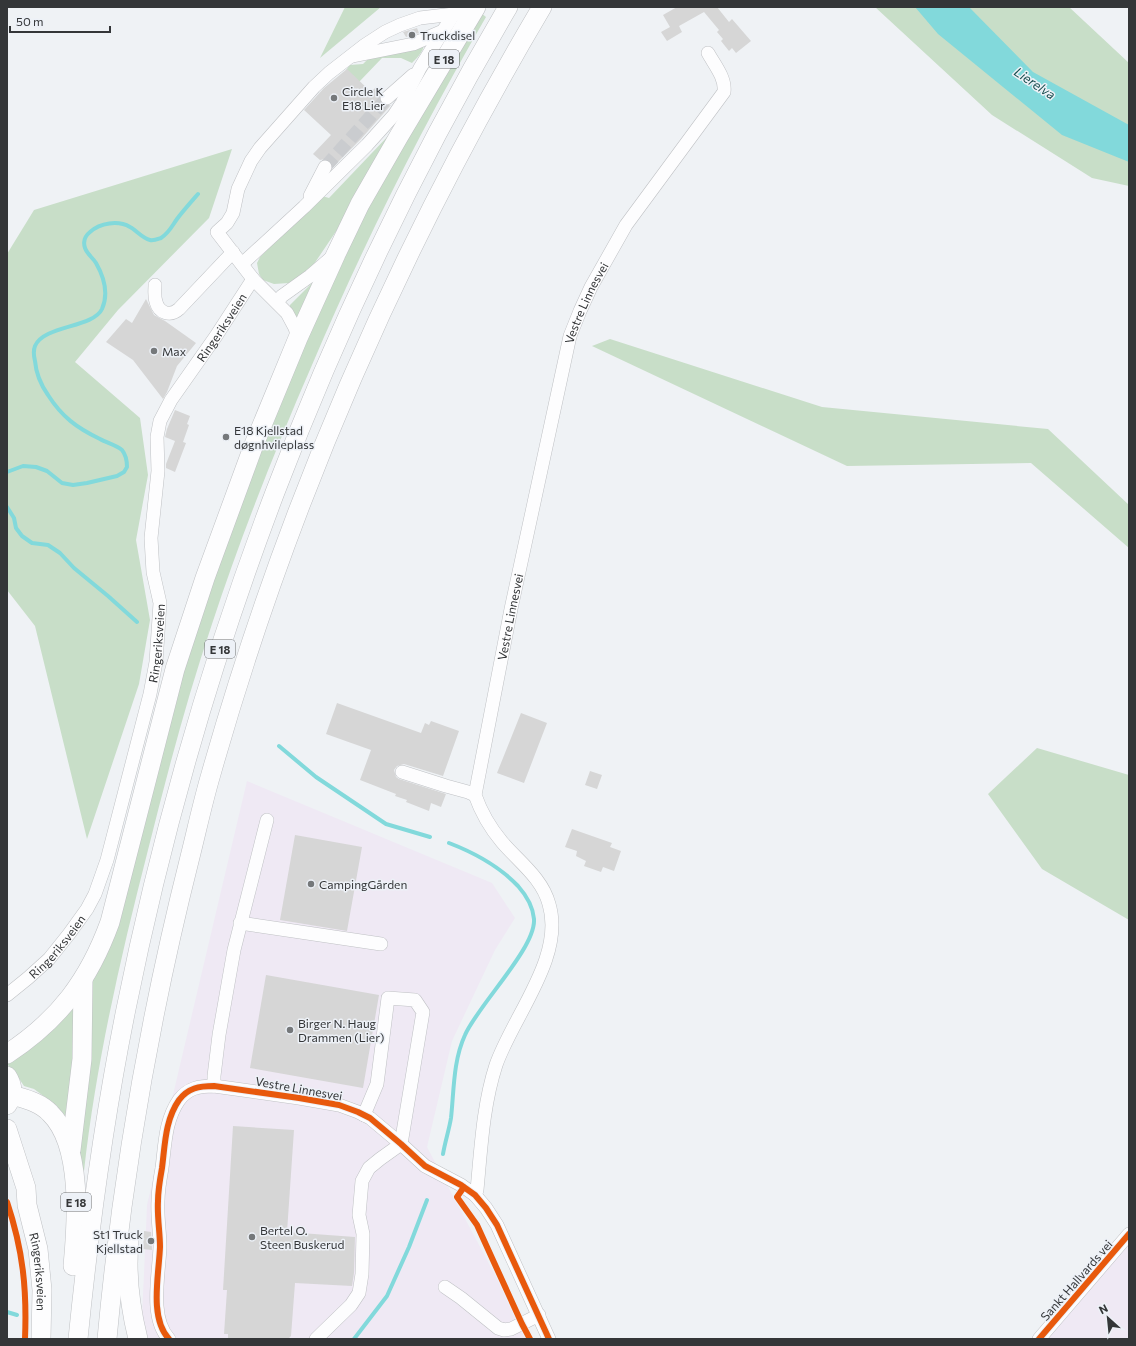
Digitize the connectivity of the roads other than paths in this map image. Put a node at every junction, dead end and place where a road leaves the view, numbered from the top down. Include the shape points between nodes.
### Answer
1 (476, 7) edge
2 (508, 7) edge
3 (542, 7) edge
4 (459, 11) edge
5 (422, 13) edge
6 (443, 31) junction
7 (708, 52) dead end
8 (348, 57) junction
9 (420, 68) junction
10 (387, 98) tunnel mouth
11 (324, 167) tunnel mouth
12 (304, 207) junction
13 (233, 252) junction
14 (336, 254) junction
15 (242, 264) junction
16 (253, 279) junction
17 (155, 285) dead end
18 (277, 302) junction
19 (298, 338) junction
20 (402, 772) dead end
21 (475, 795) junction
22 (267, 820) dead end
23 (240, 923) junction
24 (381, 944) dead end
25 (83, 980) junction
26 (7, 995) edge
27 (7, 1054) edge
28 (7, 1076) edge
29 (214, 1086) junction
30 (9, 1100) edge
31 (364, 1115) junction
32 (7, 1129) edge
33 (401, 1144) junction
34 (130, 1149) junction
35 (70, 1152) junction
36 (7, 1167) edge
37 (475, 1195) junction
38 (27, 1205) junction
39 (1129, 1234) edge
40 (445, 1287) dead end
41 (539, 1315) junction
42 (42, 1339) edge
43 (73, 1339) edge
44 (78, 1339) edge
45 (107, 1339) edge
46 (138, 1339) edge
47 (169, 1339) edge
48 (316, 1339) edge
49 (549, 1339) edge
50 (1039, 1339) edge

1 - 14 highway, E 18 via 360,204
2 - 44 highway, E 18 via 432,144 348,316 292,448 225,632 172,810 127,1003 92,1213
3 - 34 highway, E 18 via 468,136 400,271 323,446 279,564 206,791 174,917
4 - 5 street
4 - 6 street
5 - 8 street via 385,32
6 - 8 street via 413,44
6 - 9 street
7 - 21 street, Vestre Linnesvei via 725,86 724,92 626,225 591,286 570,336 511,609
8 - 13 street via 314,87 260,148 244,175 233,213 217,232
9 - 10 street
9 - 12 street via 394,115
11 - 12 street
12 - 15 street
13 - 15 street
13 - 17 street via 173,313 159,308 155,301
14 - 18 street
14 - 19 highway, E 18
15 - 16 street
16 - 18 street
16 - 26 street, Ringeriksveien via 171,400 159,428 158,471 151,538 153,572 160,603 156,662 107,860 95,894 70,934 49,959
18 - 19 street via 288,313
19 - 25 highway, E 18 via 205,578 170,688 110,922 101,947
20 - 21 street
21 - 37 street via 486,820 501,841 543,888 549,904 552,928 550,947 544,964 497,1064 488,1096
22 - 23 street
23 - 24 street
23 - 29 street via 229,976
25 - 27 highway, E 18 via 57,1013
25 - 35 highway, E 18 via 83,1048
28 - 30 highway via 11,1083
29 - 31 street, Vestre Linnesvei via 339,1105
29 - 47 street, Vestre Linnesvei via 201,1086 184,1095 168,1123 158,1202 160,1247 157,1295 160,1323
30 - 35 highway, E 18 via 34,1102 51,1113 64,1132
31 - 33 street, Vestre Linnesvei
31 - 33 street via 377,1084 388,998 415,1000 423,1012
32 - 38 highway, Ringeriksveien via 26,1188
33 - 37 street, Vestre Linnesvei via 425,1166
33 - 48 street via 369,1168 362,1182 359,1215 363,1234 360,1293
34 - 45 highway, E 18
34 - 46 highway, E 18 via 137,1183 129,1245 128,1279
35 - 43 highway, E 18 via 76,1203 68,1310
36 - 38 highway, Ringeriksveien
37 - 41 street, Vestre Linnesvei via 497,1225
38 - 42 highway, Ringeriksveien via 41,1270
39 - 50 street, Sankt Hallvards vei
40 - 41 street via 504,1330 511,1330
41 - 49 street, Vestre Linnesvei

